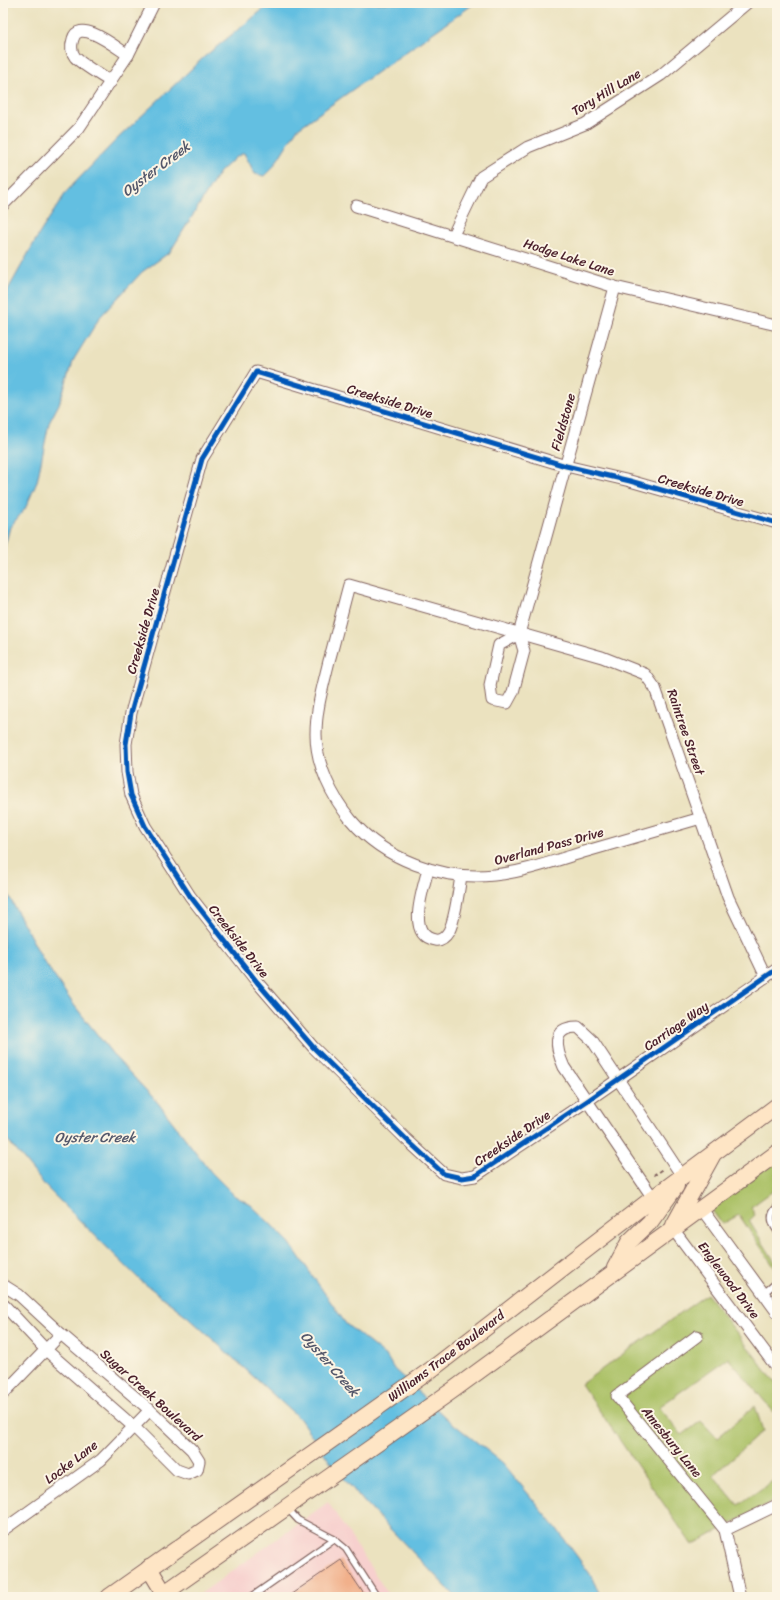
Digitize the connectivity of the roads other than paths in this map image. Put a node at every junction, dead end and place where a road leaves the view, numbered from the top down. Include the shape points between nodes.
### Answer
1 (154, 3) edge
2 (747, 3) edge
3 (128, 55) junction
4 (111, 82) junction
5 (3, 205) edge
6 (356, 206) dead end
7 (454, 235) junction
8 (616, 287) junction
9 (777, 325) edge
10 (566, 466) junction
11 (777, 523) edge
12 (349, 586) joint
13 (519, 634) junction
14 (701, 818) junction
15 (428, 869) junction
16 (461, 876) junction
17 (777, 969) edge
18 (766, 976) junction
19 (619, 1079) junction
20 (587, 1101) junction
21 (777, 1106) edge
22 (715, 1152) junction
23 (777, 1153) edge
24 (682, 1176) junction
25 (653, 1198) junction
26 (777, 1207) edge
27 (701, 1208) junction
28 (673, 1229) junction
29 (777, 1232) edge
30 (612, 1273) junction
31 (777, 1282) edge
32 (3, 1285) edge
33 (764, 1293) junction
34 (3, 1304) edge
35 (777, 1312) edge
36 (61, 1334) junction
37 (697, 1336) dead end
38 (46, 1350) junction
39 (777, 1368) edge
40 (3, 1394) edge
41 (150, 1410) junction
42 (134, 1427) junction
43 (777, 1505) edge
44 (286, 1506) junction
45 (3, 1530) edge
46 (725, 1530) junction
47 (334, 1539) junction
48 (149, 1568) junction
49 (163, 1596) edge
50 (109, 1597) edge
51 (251, 1597) edge
52 (377, 1597) edge
53 (740, 1597) edge

1 - 3 street
2 - 7 street, Tory Hill Lane via 661,75 585,124 528,147 481,178
3 - 4 street
3 - 4 street via 91,32 81,31 74,36 71,46 74,57
4 - 5 street via 79,128
6 - 7 street, Hodge Lake Lane
7 - 8 street, Hodge Lake Lane
8 - 9 street, Hodge Lake Lane
8 - 10 street, Fieldstone
10 - 11 street, Creekside Drive via 630,481
10 - 13 street, Fieldstone
10 - 20 street, Creekside Drive via 256,372 202,459 131,713 126,744 131,795 145,826 190,896 257,982 313,1047 444,1174 462,1178 475,1176
12 - 13 street, Raintree Street
12 - 15 street, Overland Pass Drive via 317,707 316,736 325,774 339,806 360,831 397,856
13 - 13 street, Fieldstone via 499,645 490,685 492,700 507,703 514,692 524,651
13 - 14 street, Raintree Street via 602,657 645,674 655,688
14 - 16 street, Overland Pass Drive via 526,869 493,875
14 - 18 street, Raintree Street via 728,897
15 - 16 street, Overland Pass Drive
15 - 16 street via 417,919 424,935 437,940 450,930
17 - 18 street, Carriage Way
18 - 19 street, Carriage Way
19 - 20 street, Carriage Way
19 - 20 street via 585,1032 578,1027 564,1030 557,1044 557,1052
19 - 24 street
20 - 25 street
21 - 22 main road, Williams Trace Boulevard
22 - 24 main road, Williams Trace Boulevard
22 - 28 main road
23 - 27 main road
24 - 25 main road, Williams Trace Boulevard
24 - 30 main road via 650,1222 629,1242
25 - 48 main road, Williams Trace Boulevard via 432,1369
26 - 29 lane via 771,1217
27 - 28 main road
27 - 33 street, Englewood Drive
28 - 30 main road
28 - 39 street, Englewood Drive
30 - 44 main road via 453,1390
31 - 33 lane
32 - 36 street, Sugar Creek Boulevard via 19,1295
33 - 35 street, Englewood Drive
34 - 38 street, Sugar Creek Boulevard
36 - 38 street
36 - 41 street, Sugar Creek Boulevard
37 - 46 street, Amesbury Lane via 617,1396
38 - 40 street
38 - 42 street, Sugar Creek Boulevard
41 - 42 street, Locke Lane
41 - 42 street, Sugar Creek Boulevard via 192,1450 199,1461 198,1470 188,1474 177,1470
42 - 45 street, Locke Lane via 101,1460
43 - 46 street
44 - 47 lane via 298,1520
44 - 49 main road
46 - 53 street, Amesbury Lane
47 - 51 lane
47 - 52 lane via 346,1550
48 - 49 main road
48 - 50 main road, Williams Trace Boulevard

